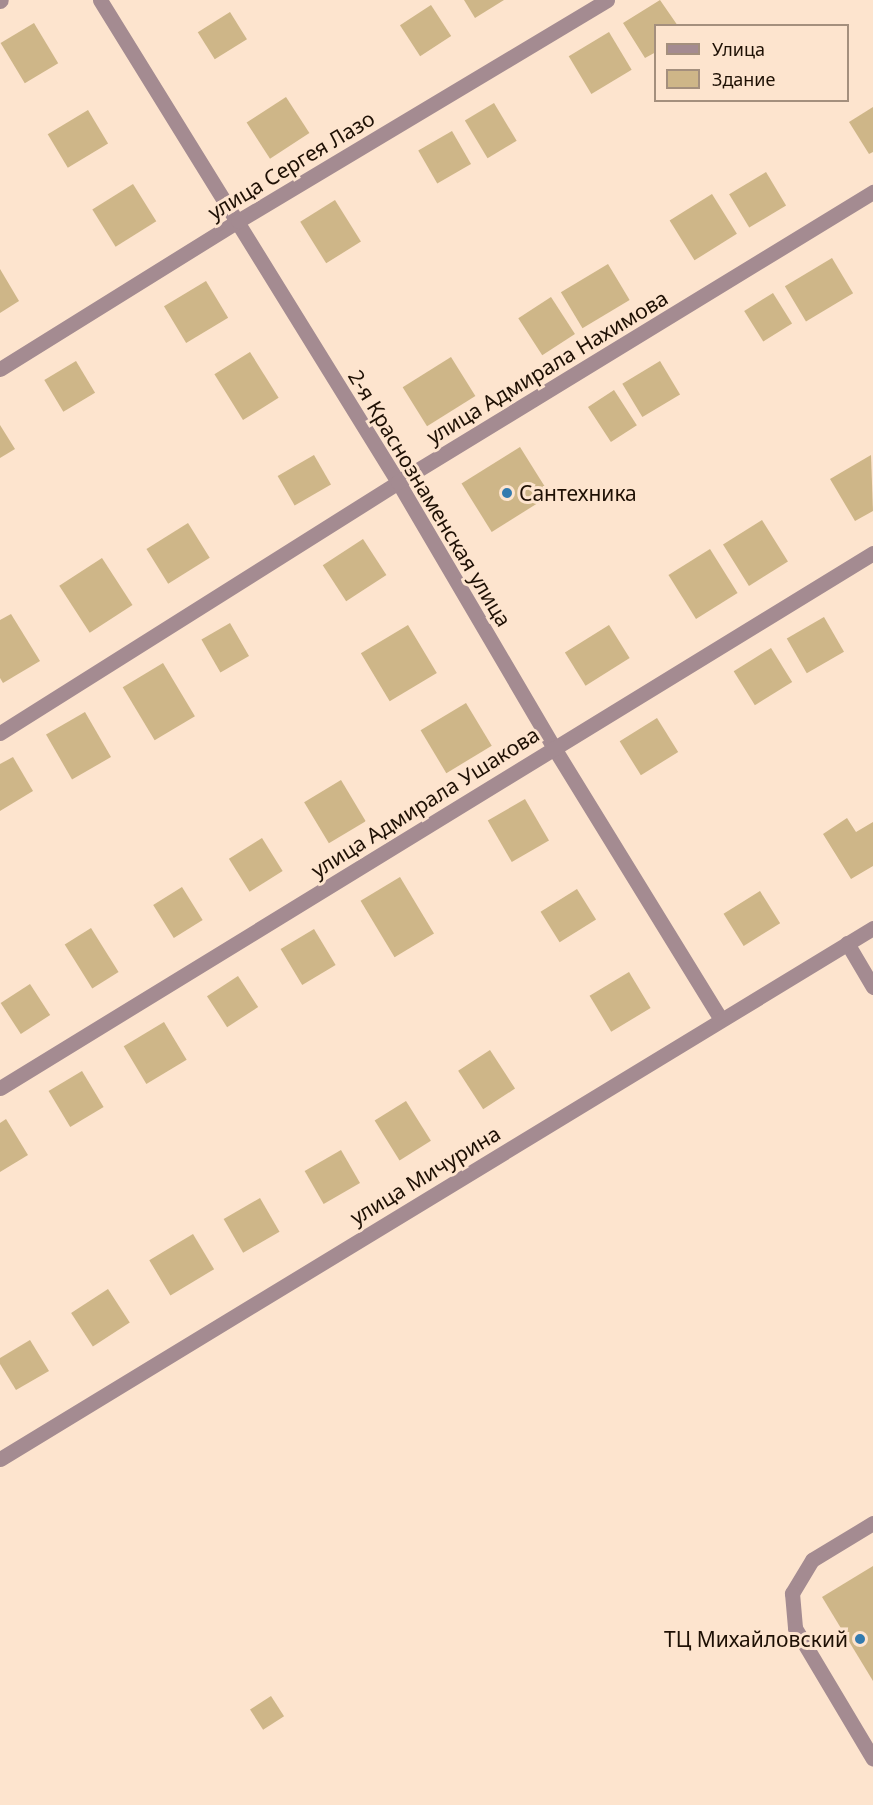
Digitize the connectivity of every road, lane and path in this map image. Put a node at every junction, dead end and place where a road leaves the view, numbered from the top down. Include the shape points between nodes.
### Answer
1 (100, 0) edge
2 (607, 0) edge
3 (873, 192) edge
4 (238, 221) junction
5 (0, 369) edge
6 (398, 482) junction
7 (873, 553) edge
8 (0, 733) edge
9 (554, 748) junction
10 (873, 928) edge
11 (847, 943) junction
12 (873, 987) edge
13 (721, 1019) junction
14 (0, 1088) edge
15 (0, 1459) edge
16 (873, 1523) edge
17 (873, 1759) edge

1 - 4 street, 2-я Краснознаменская улица
2 - 4 street, улица Сергея Лазо
3 - 6 street, улица Адмирала Нахимова
4 - 5 street, улица Сергея Лазо
4 - 6 street, 2-я Краснознаменская улица
6 - 8 street, улица Адмирала Нахимова
6 - 9 street, 2-я Краснознаменская улица
7 - 9 street, улица Адмирала Ушакова
9 - 13 street, 2-я Краснознаменская улица
9 - 14 street, улица Адмирала Ушакова
10 - 11 street, улица Мичурина
11 - 12 street
11 - 13 street, улица Мичурина
13 - 15 street, улица Мичурина
16 - 17 street via 812,1560 792,1593 795,1628

